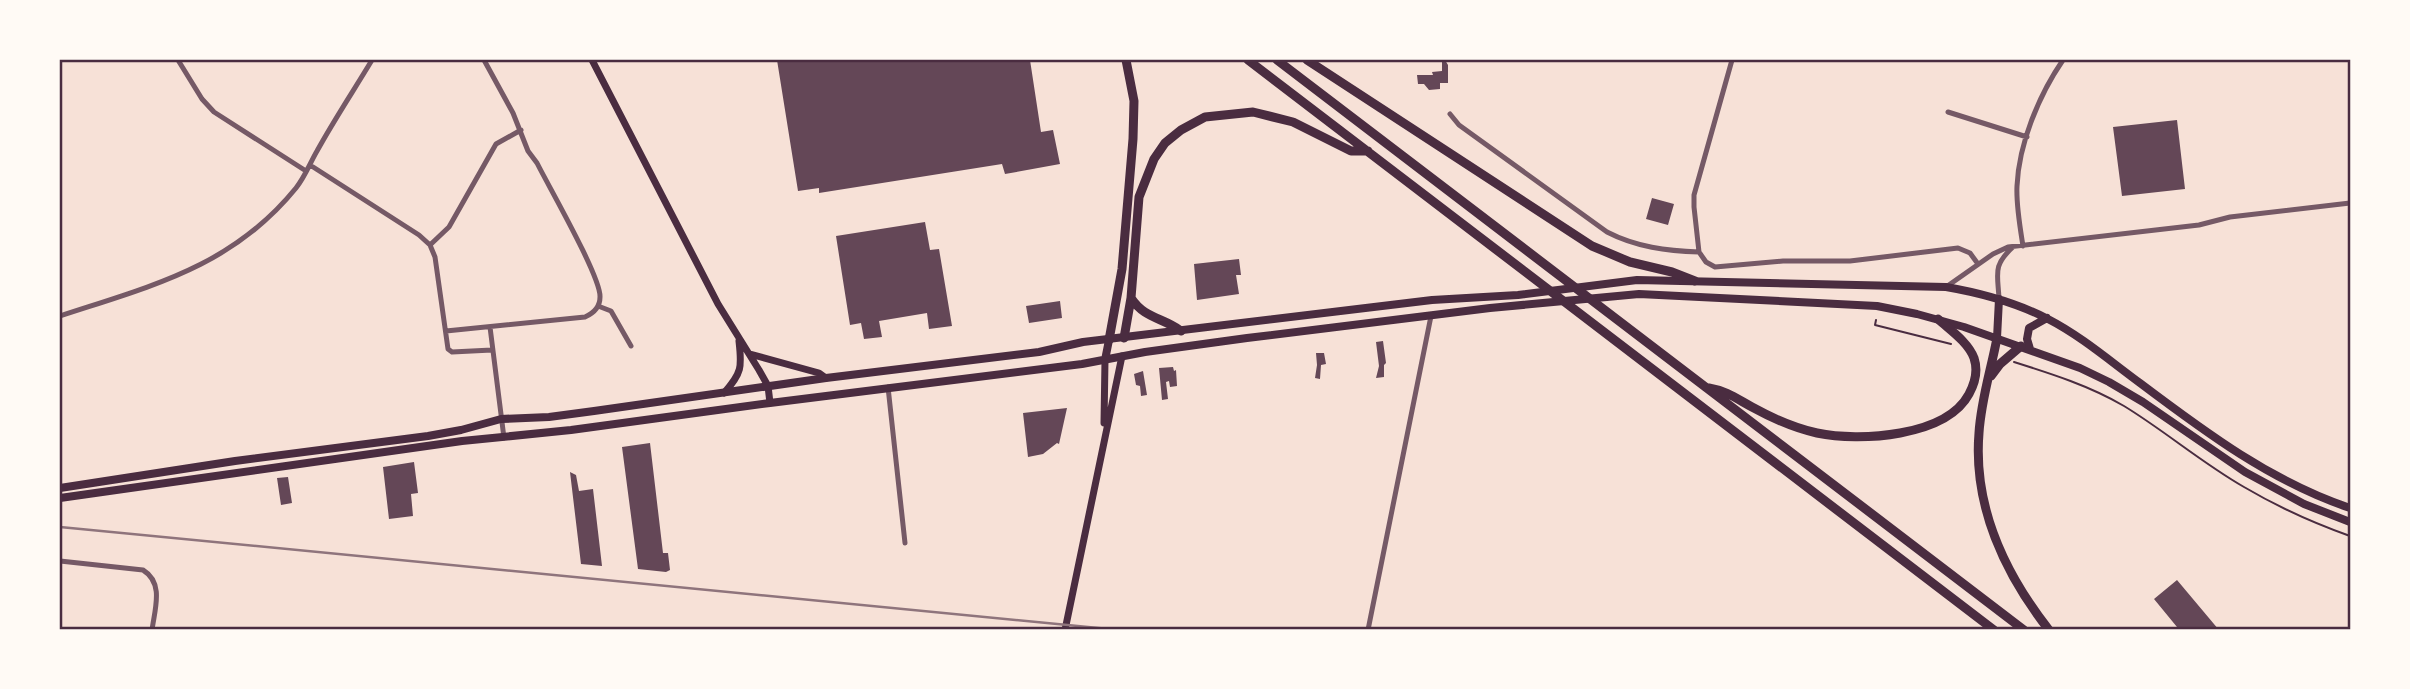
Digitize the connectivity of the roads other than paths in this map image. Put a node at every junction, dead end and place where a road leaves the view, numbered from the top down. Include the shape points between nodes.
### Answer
1 (178, 60) edge
2 (372, 60) edge
3 (484, 60) edge
4 (592, 60) edge
5 (1126, 60) edge
6 (1248, 60) edge
7 (1277, 60) edge
8 (1307, 60) edge
9 (1732, 60) edge
10 (2063, 60) edge
11 (1948, 112) dead end
12 (1450, 114) dead end
13 (521, 130) junction
14 (2027, 137) junction
15 (1368, 151) junction
16 (308, 168) junction
17 (2350, 203) edge
18 (430, 246) junction
19 (2023, 246) junction
20 (2013, 247) junction
21 (1699, 252) junction
22 (1978, 264) junction
23 (1695, 281) junction
24 (1946, 287) junction
25 (1131, 298) junction
26 (1999, 299) junction
27 (598, 306) junction
28 (60, 316) edge
29 (1431, 316) junction
30 (2047, 318) junction
31 (1938, 319) junction
32 (490, 327) junction
33 (446, 331) junction
34 (1181, 331) junction
35 (738, 337) junction
36 (1124, 338) junction
37 (1997, 338) junction
38 (1109, 340) junction
39 (631, 346) dead end
40 (2026, 348) junction
41 (492, 350) junction
42 (750, 354) junction
43 (1122, 356) junction
44 (1105, 360) junction
45 (826, 378) junction
46 (1987, 380) junction
47 (768, 386) junction
48 (888, 387) junction
49 (1708, 387) junction
50 (723, 393) junction
51 (770, 402) junction
52 (501, 419) junction
53 (504, 438) junction
54 (1104, 438) junction
55 (60, 488) edge
56 (60, 498) edge
57 (2350, 508) edge
58 (2350, 522) edge
59 (905, 543) dead end
60 (60, 561) edge
61 (152, 629) edge
62 (1065, 629) edge
63 (1368, 629) edge
64 (1994, 629) edge
65 (2024, 629) edge
66 (2049, 629) edge

1 - 16 street via 214,112
2 - 16 street
3 - 13 street
4 - 35 main road
5 - 38 highway via 1135,101 1133,139 1122,269
6 - 15 highway
7 - 49 highway
8 - 23 highway via 1592,246
9 - 21 street via 1694,195
10 - 14 street
11 - 14 street
12 - 21 street via 1607,232 1671,251
13 - 18 street via 496,144 449,227
13 - 27 street via 596,280 601,295
14 - 19 street via 2017,188
15 - 25 highway via 1350,151 1293,122 1253,112 1205,117 1181,130 1154,159 1139,197
15 - 64 highway
16 - 18 street
16 - 28 street via 271,214 228,251 161,282
17 - 19 street
18 - 33 street
19 - 20 street
20 - 22 street via 1998,250
20 - 26 street via 1997,267
21 - 22 street via 1715,267 1850,261 1958,248 1970,253
22 - 24 street
23 - 24 main road
23 - 34 main road via 1637,280
24 - 26 main road
25 - 34 highway via 1138,309
25 - 36 highway
26 - 30 main road
26 - 37 main road
27 - 32 street via 585,317
27 - 39 street via 611,311
29 - 31 main road via 1639,294 1877,306
29 - 43 main road
29 - 63 street
30 - 40 main road via 2029,328
30 - 57 main road via 2227,447 2293,484
31 - 37 main road
31 - 49 highway via 1966,345 1976,372 1965,400 1953,412 1921,427 1875,436 1817,433 1777,419 1727,391
32 - 33 street
32 - 41 street
33 - 41 street via 452,352
34 - 36 main road
35 - 42 main road
35 - 50 main road via 739,374
36 - 38 main road
36 - 43 main road
37 - 40 main road
37 - 46 highway
38 - 44 main road
38 - 45 main road
40 - 46 highway
40 - 58 main road via 2109,382 2245,472 2304,504
41 - 52 street
42 - 45 main road
42 - 47 main road
43 - 44 main road
43 - 54 main road
44 - 48 main road
44 - 54 main road
45 - 47 main road
46 - 66 highway via 1978,446 1994,540 2025,599
47 - 50 main road
47 - 51 main road
48 - 51 main road
48 - 59 street
49 - 65 highway
50 - 52 main road
51 - 53 main road
52 - 53 street
52 - 55 main road via 461,430
53 - 56 main road
54 - 62 main road
60 - 61 street via 142,570 154,579 157,592

